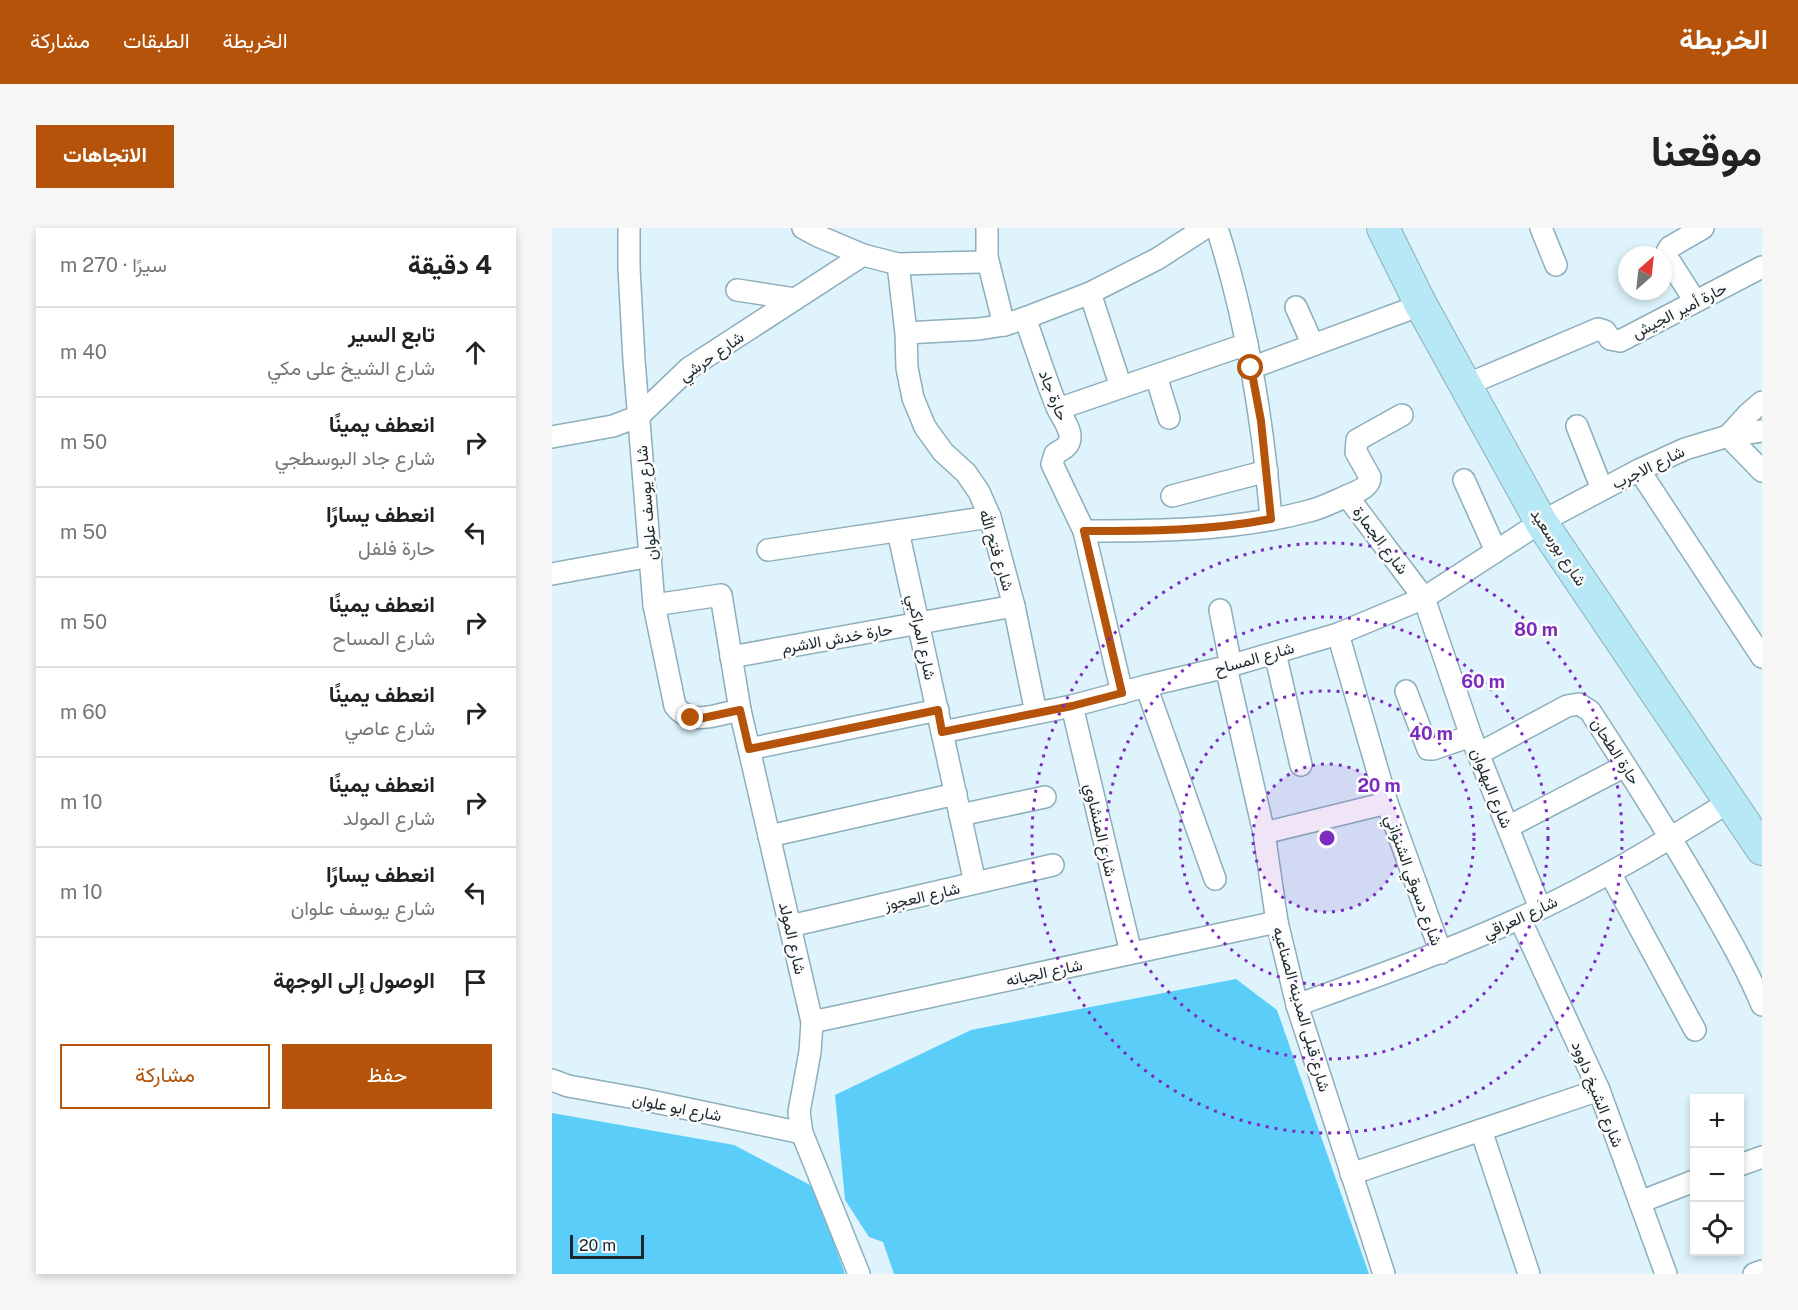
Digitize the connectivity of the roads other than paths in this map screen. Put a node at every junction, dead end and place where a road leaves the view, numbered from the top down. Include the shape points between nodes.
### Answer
1 (629, 228) edge
2 (987, 228) edge
3 (1205, 228) edge
4 (1217, 228) edge
5 (1383, 228) edge
6 (1540, 228) edge
7 (1703, 228) edge
8 (814, 231) edge
9 (863, 255) junction
10 (986, 259) junction
11 (898, 264) junction
12 (1556, 265) dead end
13 (1762, 267) edge
14 (737, 290) dead end
15 (1090, 293) junction
16 (795, 299) junction
17 (1695, 301) junction
18 (1421, 306) junction
19 (1296, 307) dead end
20 (1025, 318) junction
21 (1004, 326) junction
22 (906, 333) junction
23 (1246, 344) junction
24 (1313, 345) junction
25 (1251, 368) junction
26 (1156, 376) junction
27 (1466, 385) junction
28 (1121, 387) junction
29 (1762, 402) edge
30 (1058, 410) junction
31 (1402, 415) dead end
32 (639, 416) junction
33 (1169, 418) dead end
34 (1577, 426) dead end
35 (1762, 430) edge
36 (1728, 436) junction
37 (552, 437) edge
38 (1639, 470) junction
39 (1267, 471) junction
40 (1762, 471) edge
41 (1464, 480) dead end
42 (1602, 489) junction
43 (1172, 496) dead end
44 (1347, 496) junction
45 (990, 517) junction
46 (1271, 519) junction
47 (1541, 522) junction
48 (898, 531) junction
49 (1084, 531) junction
50 (768, 550) dead end
51 (1496, 551) junction
52 (651, 556) junction
53 (552, 574) edge
54 (1424, 598) junction
55 (654, 605) junction
56 (1014, 606) junction
57 (1220, 610) dead end
58 (919, 623) junction
59 (1338, 634) junction
60 (1275, 653) junction
61 (731, 657) junction
62 (1762, 657) edge
63 (1228, 667) junction
64 (1146, 686) junction
65 (1406, 691) dead end
66 (1122, 693) junction
67 (1072, 706) junction
68 (740, 710) junction
69 (938, 710) junction
70 (1036, 713) junction
71 (942, 732) junction
72 (1474, 745) junction
73 (749, 749) junction
74 (1302, 765) dead end
75 (1625, 766) junction
76 (1045, 797) dead end
77 (1729, 801) junction
78 (1387, 802) junction
79 (958, 804) junction
80 (1508, 827) junction
81 (1264, 833) junction
82 (769, 836) junction
83 (1672, 837) junction
84 (1760, 843) edge
85 (1053, 865) dead end
86 (1610, 873) junction
87 (1215, 879) dead end
88 (975, 883) junction
89 (1540, 908) junction
90 (1520, 918) junction
91 (1277, 922) junction
92 (790, 926) junction
93 (1441, 952) junction
94 (1131, 953) junction
95 (1297, 1005) junction
96 (1762, 1005) edge
97 (812, 1022) junction
98 (1695, 1030) dead end
99 (552, 1080) edge
100 (1599, 1090) junction
101 (1480, 1130) junction
102 (802, 1133) junction
103 (1762, 1156) edge
104 (1744, 1163) edge
105 (1351, 1173) junction
106 (1690, 1183) edge
107 (1640, 1202) junction
108 (1762, 1271) edge
109 (859, 1274) edge
110 (1384, 1274) edge
111 (1529, 1274) edge
112 (1666, 1274) edge
113 (1754, 1274) edge

1 - 32 street, شارع يوسف علوان
2 - 10 street
3 - 15 street via 1157,259
4 - 23 street
5 - 18 street, شارع بورسعيد
6 - 12 street
7 - 17 street via 1666,252
8 - 9 street
9 - 11 street
9 - 16 street, شارع حرشي
10 - 11 street
10 - 21 street
11 - 22 street, شارع فتح الله
13 - 17 street, حارة أمير الجيش
14 - 16 street
15 - 20 street
15 - 28 street
16 - 32 street, شارع حرشي via 689,368
17 - 27 street, حارة أمير الجيش via 1620,340 1610,339 1598,328
18 - 24 street
18 - 27 street, شارع بورسعيد
19 - 24 street
20 - 21 street
20 - 30 street, حارة جاد
21 - 22 street
22 - 45 street, شارع فتح الله via 913,398 925,427 943,452 966,473
23 - 25 street
23 - 26 street
24 - 25 street
25 - 39 street
26 - 28 street
26 - 33 street
27 - 47 street, شارع بورسعيد
28 - 30 street
29 - 36 street
30 - 49 street, حارة جاد via 1070,436 1065,448 1055,453 1052,464
31 - 44 street, شارع الجمارة via 1357,440 1356,452 1370,482
32 - 37 street, شارع حرشي via 613,426
32 - 52 street, شارع يوسف علوان
34 - 42 street
35 - 36 street, شارع الاجرب
36 - 38 street, شارع الاجرب via 1685,449
36 - 40 street
38 - 42 street, شارع الاجرب
38 - 62 street
39 - 43 street
39 - 46 street
41 - 51 street
42 - 47 street, شارع الاجرب
44 - 46 street via 1310,511
44 - 54 street, شارع الجمارة
45 - 48 street
45 - 56 street, شارع فتح الله
46 - 49 street via 1195,530
47 - 51 street, شارع المساح
47 - 77 street, شارع بورسعيد
48 - 50 street
48 - 58 street, شارع المراكبي
49 - 66 street
51 - 54 street, شارع المساح
52 - 53 street
52 - 55 street, شارع يوسف علوان
54 - 59 street, شارع المساح
54 - 72 street, شارع البهلوان
55 - 61 street, شارع المولد via 720,595
55 - 68 street, شارع يوسف علوان via 679,712 698,719
56 - 58 street, حارة خدش الاشرم
56 - 70 street, شارع فتح الله
57 - 63 street, شارع قبلى المدينه الصناعيه
58 - 61 street, حارة خدش الاشرم
58 - 69 street, شارع المراكبي
59 - 60 street, شارع المساح
59 - 78 street, شارع دسوقي الشنواني
60 - 63 street, شارع المساح
60 - 74 street
61 - 68 street, شارع المولد
63 - 64 street, شارع المساح
63 - 81 street, شارع قبلى المدينه الصناعيه
64 - 66 street, شارع المساح
64 - 87 street
65 - 72 street via 1428,749
66 - 67 street, شارع المساح
67 - 70 street, شارع المساح
67 - 94 street, شارع المنشاوي
68 - 73 street, شارع المولد
69 - 71 street, شارع المراكبي
69 - 73 street
70 - 71 street, شارع المساح
71 - 79 street, شارع المراكبي
72 - 75 street, حارة الطحان via 1579,704 1590,711
72 - 80 street, شارع البهلوان
73 - 82 street, شارع المولد
75 - 80 street
75 - 83 street, حارة الطحان
76 - 79 street
77 - 83 street, شارع العراقي
77 - 84 street, شارع بورسعيد
78 - 81 street
78 - 93 street, شارع دسوقي الشنواني
79 - 82 street
79 - 88 street, شارع المراكبي
80 - 89 street, شارع البهلوان
81 - 91 street, شارع قبلى المدينه الصناعيه
82 - 92 street, شارع المولد
83 - 86 street, شارع العراقي
83 - 96 street, حارة الطحان
85 - 88 street, شارع العجوز
86 - 89 street, شارع العراقي
86 - 98 street
88 - 92 street, شارع العجوز
89 - 90 street, شارع العراقي
90 - 93 street, شارع العراقي
90 - 100 street, شارع الشيخ داوود
91 - 94 street, شارع الجبانه
91 - 95 street, شارع قبلى المدينه الصناعيه
92 - 97 street, شارع المولد
93 - 95 street, شارع العراقي
94 - 97 street, شارع الجبانه
95 - 105 street, شارع قبلى المدينه الصناعيه
97 - 102 street, شارع المولد via 799,1112
99 - 102 street, شارع ابو علوان
100 - 101 street
100 - 107 street, شارع الشيخ داوود
101 - 105 street
101 - 111 street
102 - 109 street, شارع المولد
103 - 104 street
105 - 110 street, شارع قبلى المدينه الصناعيه
106 - 107 street
107 - 112 street, شارع الشيخ داوود
108 - 113 street

